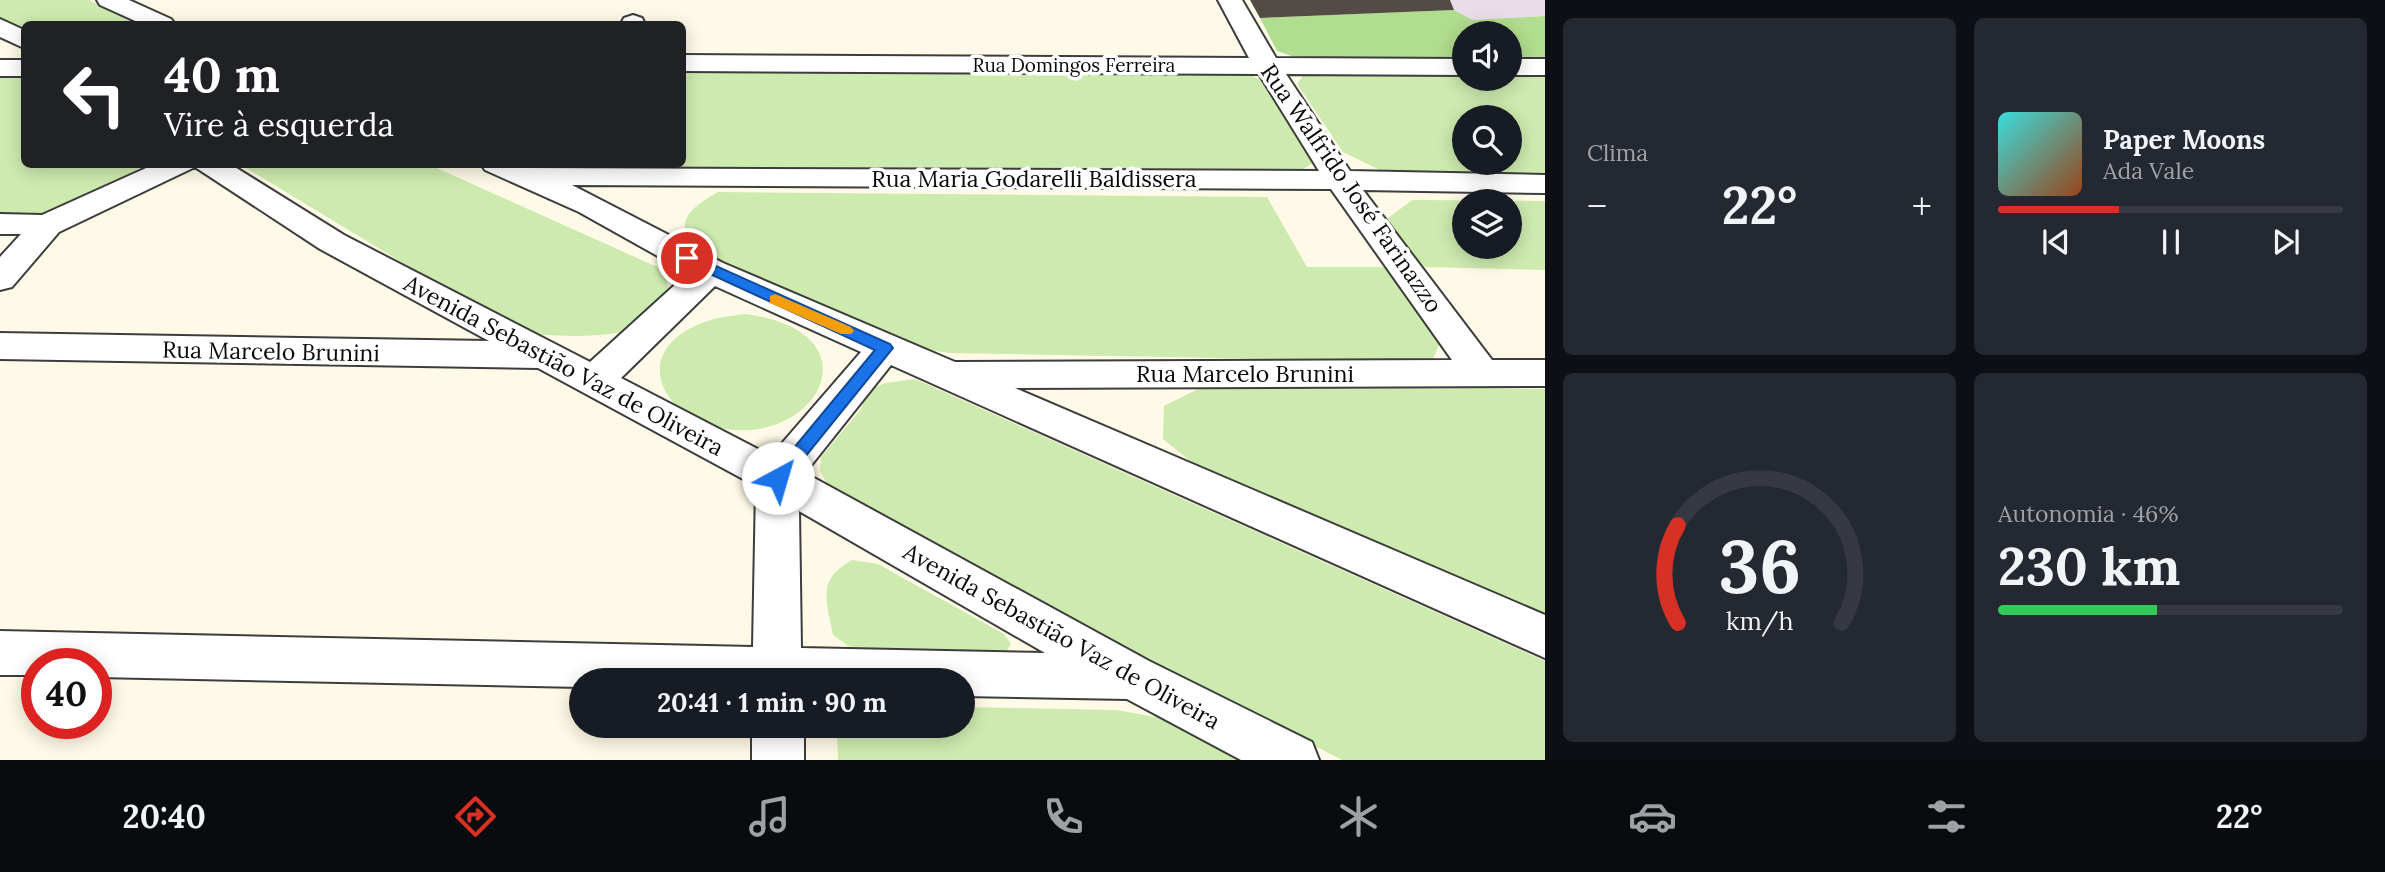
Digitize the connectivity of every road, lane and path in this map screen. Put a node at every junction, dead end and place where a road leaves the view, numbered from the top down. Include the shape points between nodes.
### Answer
1 (109, 0) edge
2 (1230, 0) edge
3 (155, 21) edge
4 (0, 27) edge
5 (21, 38) edge
6 (686, 63) edge
7 (1266, 66) junction
8 (1452, 67) edge
9 (1522, 67) edge
10 (1545, 67) edge
11 (0, 68) edge
12 (21, 68) edge
13 (172, 168) edge
14 (214, 168) edge
15 (510, 170) edge
16 (1340, 180) junction
17 (596, 182) edge
18 (1545, 184) edge
19 (0, 224) edge
20 (47, 226) junction
21 (711, 271) junction
22 (0, 279) edge
23 (0, 346) edge
24 (885, 348) junction
25 (541, 355) junction
26 (1480, 371) junction
27 (1545, 373) edge
28 (946, 375) junction
29 (594, 381) junction
30 (778, 478) junction
31 (1545, 637) edge
32 (0, 653) edge
33 (777, 668) edge
34 (569, 669) edge
35 (975, 676) edge
36 (1132, 677) junction
37 (778, 738) edge
38 (778, 760) edge
39 (1293, 760) edge

1 - 3 street
2 - 7 street, Rua Walfrido José Farinazzo
4 - 5 street
6 - 7 street, Rua Domingos Ferreira
7 - 8 street, Rua Domingos Ferreira
7 - 16 street, Rua Walfrido José Farinazzo
9 - 10 street
11 - 12 street
13 - 20 street
14 - 25 street, Avenida Sebastião Vaz de Oliveira via 332,242
15 - 17 street
16 - 17 street, Rua Maria Godarelli Baldissera
16 - 18 street, Rua Maria Godarelli Baldissera
16 - 26 street, Rua Walfrido José Farinazzo
17 - 21 street
19 - 20 street
20 - 22 street
21 - 24 street
21 - 29 street
23 - 25 street, Rua Marcelo Brunini
24 - 28 street
24 - 30 street
25 - 29 street, Avenida Sebastião Vaz de Oliveira
26 - 27 street, Rua Marcelo Brunini
26 - 28 street, Rua Marcelo Brunini
28 - 31 street
29 - 30 street, Avenida Sebastião Vaz de Oliveira
30 - 33 street
30 - 36 street, Avenida Sebastião Vaz de Oliveira
32 - 34 street
35 - 36 street
36 - 39 street, Avenida Sebastião Vaz de Oliveira
37 - 38 street

